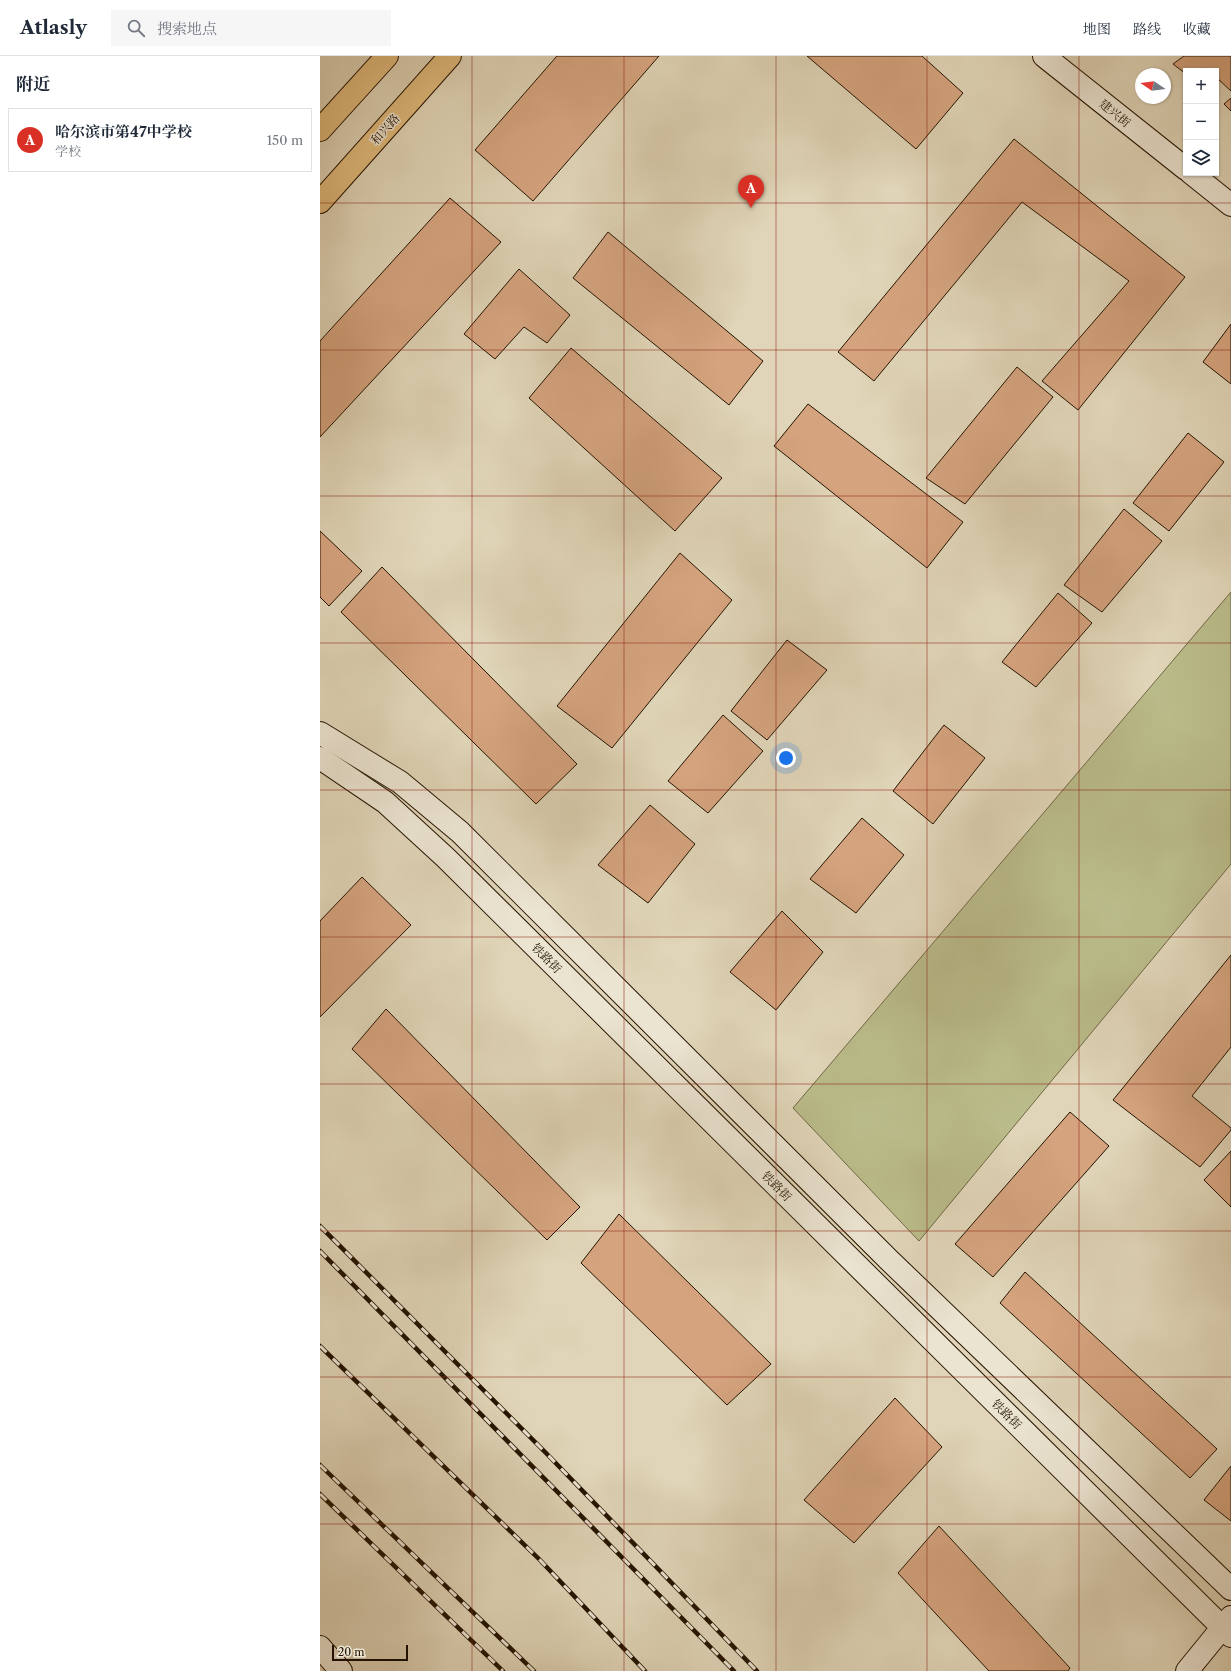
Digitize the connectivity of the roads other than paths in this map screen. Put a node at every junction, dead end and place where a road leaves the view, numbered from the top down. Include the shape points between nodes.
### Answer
1 (387, 56) edge
2 (450, 56) edge
3 (1044, 56) edge
4 (320, 130) edge
5 (1183, 167) edge
6 (1195, 176) edge
7 (320, 202) edge
8 (1231, 205) edge
9 (320, 732) edge
10 (320, 758) edge
11 (1231, 1589) edge
12 (1228, 1627) edge
13 (320, 1647) edge
14 (341, 1671) edge
15 (1187, 1671) edge

1 - 4 highway
2 - 7 highway, 和兴路
3 - 5 main road, 建兴街
6 - 8 main road
9 - 11 main road via 400,782 460,832 889,1260
10 - 12 main road, 铁路街 via 385,802 446,858
12 - 15 main road
13 - 14 main road

